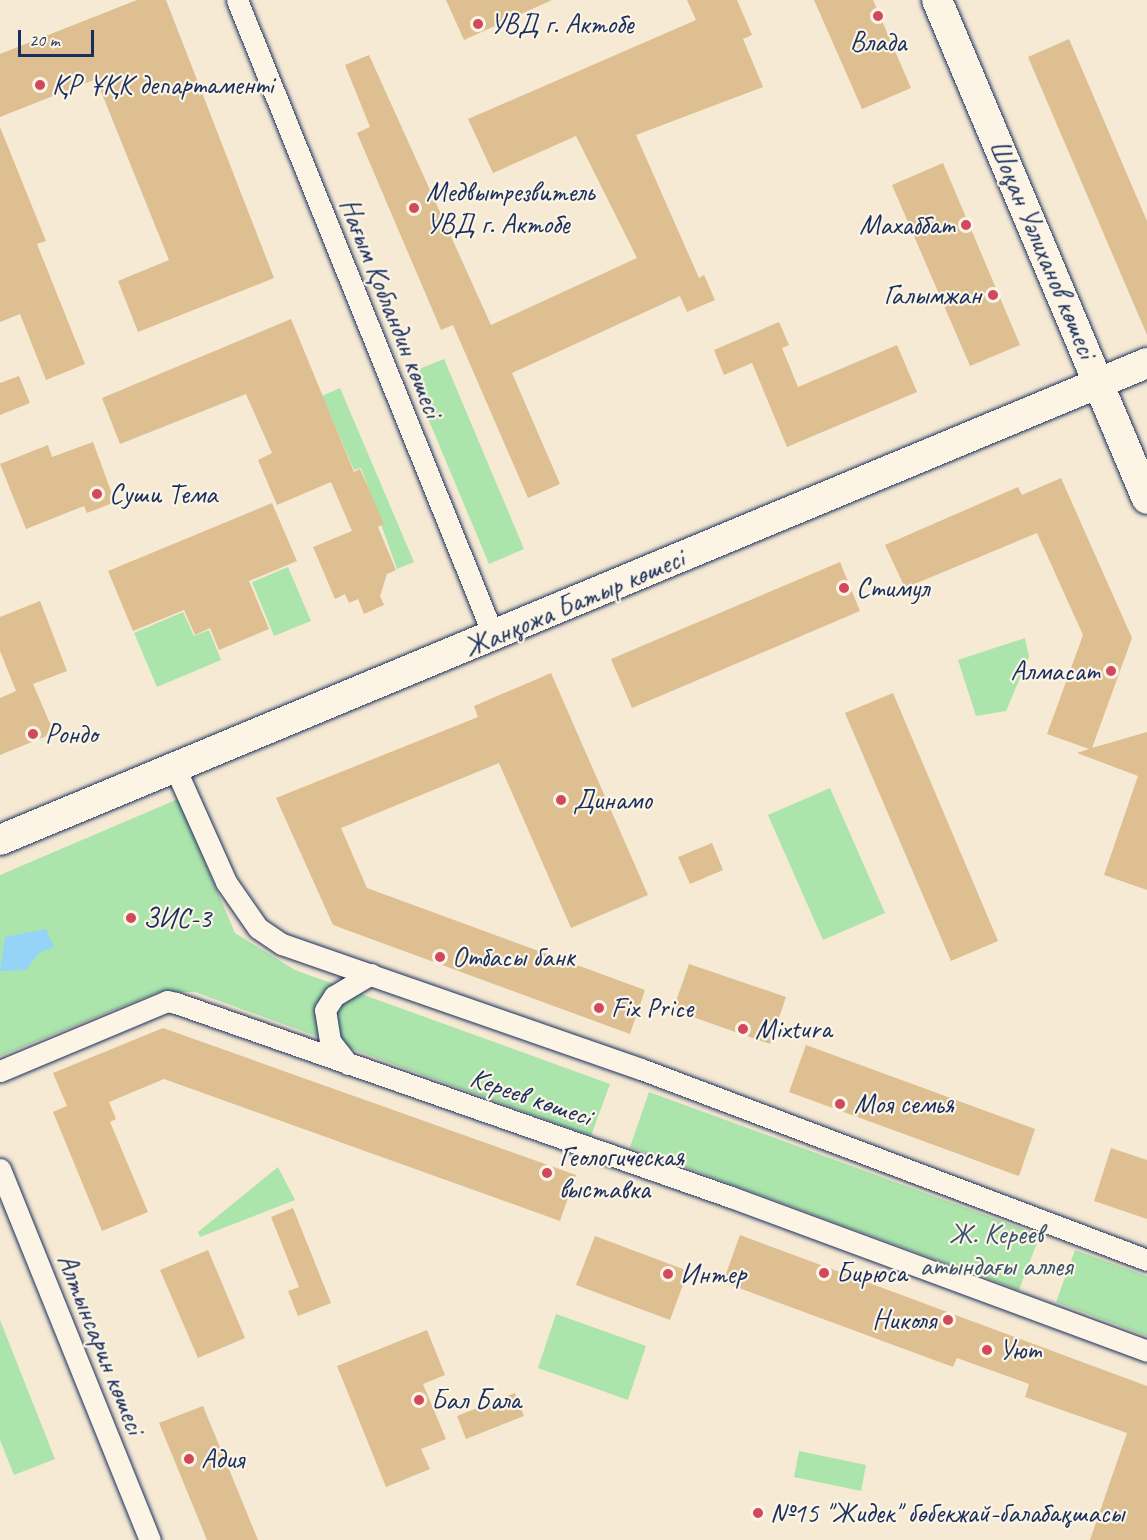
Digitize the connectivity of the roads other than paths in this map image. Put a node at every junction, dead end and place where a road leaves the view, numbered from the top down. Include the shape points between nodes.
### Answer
1 (237, 0) edge
2 (937, 0) edge
3 (1147, 363) edge
4 (1100, 383) junction
5 (1147, 499) edge
6 (494, 637) junction
7 (176, 770) junction
8 (0, 840) edge
9 (371, 974) junction
10 (348, 1064) junction
11 (0, 1071) edge
12 (0, 1169) edge
13 (1147, 1260) edge
14 (1147, 1351) edge
15 (150, 1540) edge

1 - 6 street, Нағым Қобландин көшесі
2 - 4 street, Шоқан Уәлиханов көшесі
3 - 4 street, Жанқожа Батыр көшесі
4 - 5 street, Шоқан Уәлиханов көшесі
4 - 6 street, Жанқожа Батыр көшесі
6 - 7 street, Жанқожа Батыр көшесі
7 - 8 street, Жанқожа Батыр көшесі
7 - 9 street via 226,882 258,928 282,944
9 - 10 street via 334,996 325,1010 330,1041
9 - 13 street via 641,1069
10 - 11 street, Кереев көшесі via 166,1001
10 - 14 street, Кереев көшесі via 731,1197
12 - 15 street, Алтынсарин көшесі

